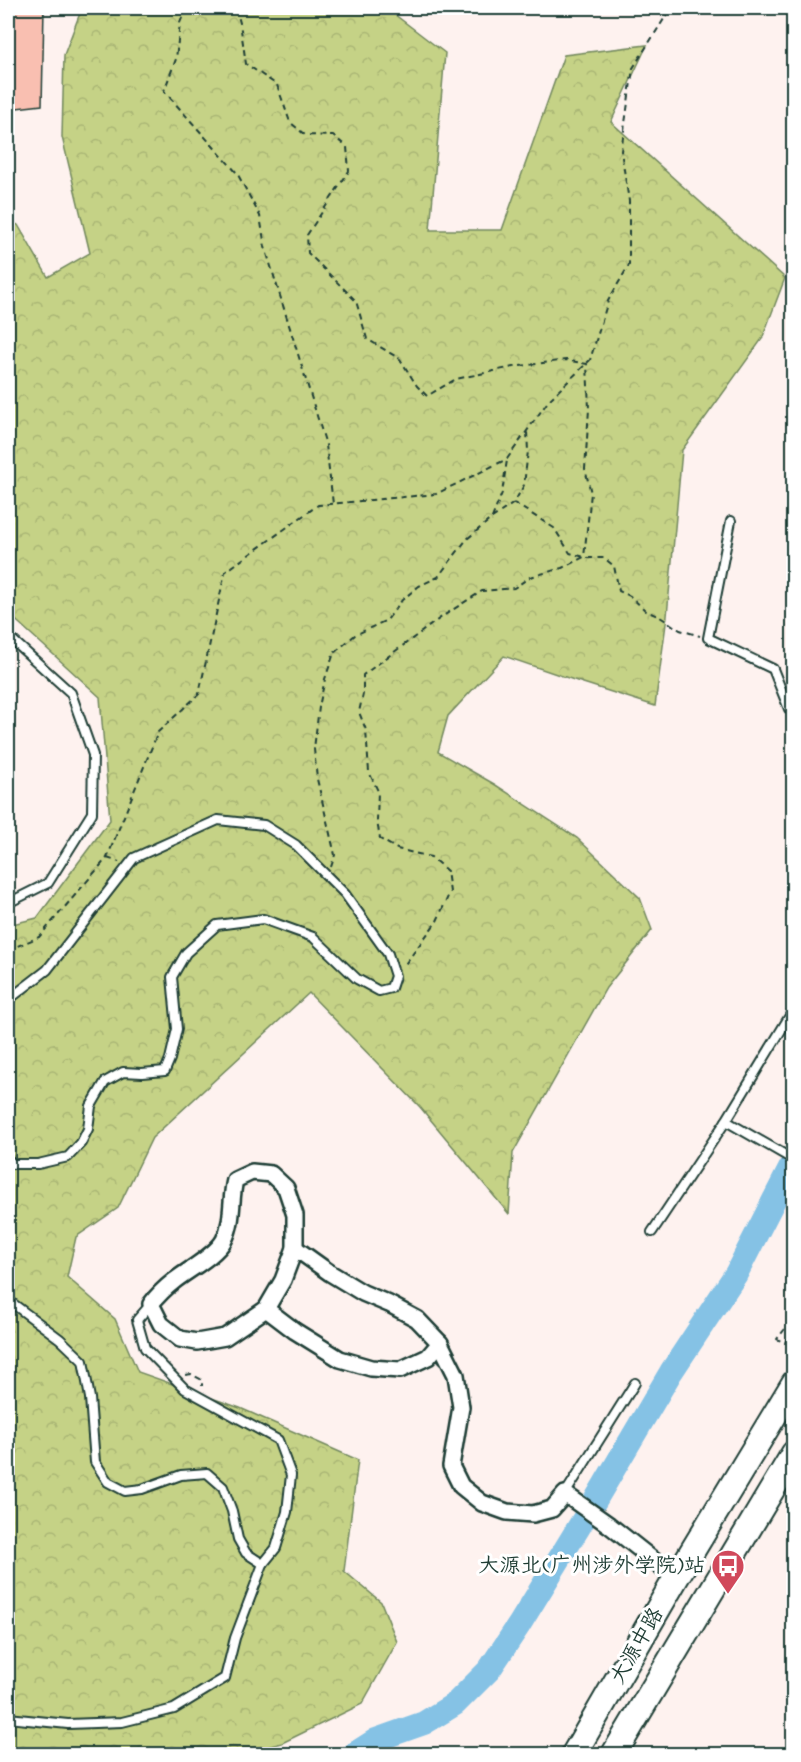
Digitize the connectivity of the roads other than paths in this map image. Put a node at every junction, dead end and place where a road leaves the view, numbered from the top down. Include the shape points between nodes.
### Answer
1 (731, 521) dead end
2 (8, 636) edge
3 (794, 714) edge
4 (8, 903) edge
5 (8, 1000) edge
6 (794, 1009) edge
7 (726, 1121) junction
8 (8, 1159) edge
9 (794, 1160) edge
10 (652, 1232) dead end
11 (295, 1248) junction
12 (8, 1300) edge
13 (151, 1304) junction
14 (266, 1309) junction
15 (440, 1343) junction
16 (635, 1383) dead end
17 (794, 1383) edge
18 (794, 1453) edge
19 (571, 1498) junction
20 (263, 1564) junction
21 (676, 1578) junction
22 (8, 1718) edge
23 (574, 1755) edge
24 (614, 1755) edge

1 - 3 lane via 708,638 773,669
2 - 4 lane via 71,693 93,754 92,813 48,883
5 - 8 lane via 47,970 134,858 218,820 264,825 296,845 345,894 388,954 395,976 391,988 379,991 357,979 313,937 263,919 218,925 186,953 172,977 177,1029 165,1071 123,1072 105,1082 91,1106 88,1129 68,1157 38,1164 13,1164
6 - 7 lane
7 - 9 lane
7 - 10 lane
11 - 13 street via 295,1215 286,1188 271,1174 252,1172 235,1180 224,1240
11 - 14 street
11 - 15 street via 363,1293 417,1319
12 - 20 lane via 83,1361 95,1462 108,1482 125,1491 180,1475 207,1473 223,1487 246,1553
13 - 14 street via 161,1324 180,1339 197,1342 225,1337
13 - 20 lane via 137,1320 145,1347 185,1389 278,1440 291,1476 287,1512 276,1548
14 - 15 street via 340,1359 371,1368 400,1370 428,1357
15 - 19 street via 456,1375 461,1407 451,1466 461,1486 482,1503 507,1512 532,1514
16 - 19 lane
17 - 21 main road, 大源中路
18 - 24 main road, 大源中路
19 - 21 street
20 - 22 lane via 225,1678 174,1709 122,1722 68,1724
21 - 23 main road, 大源中路

